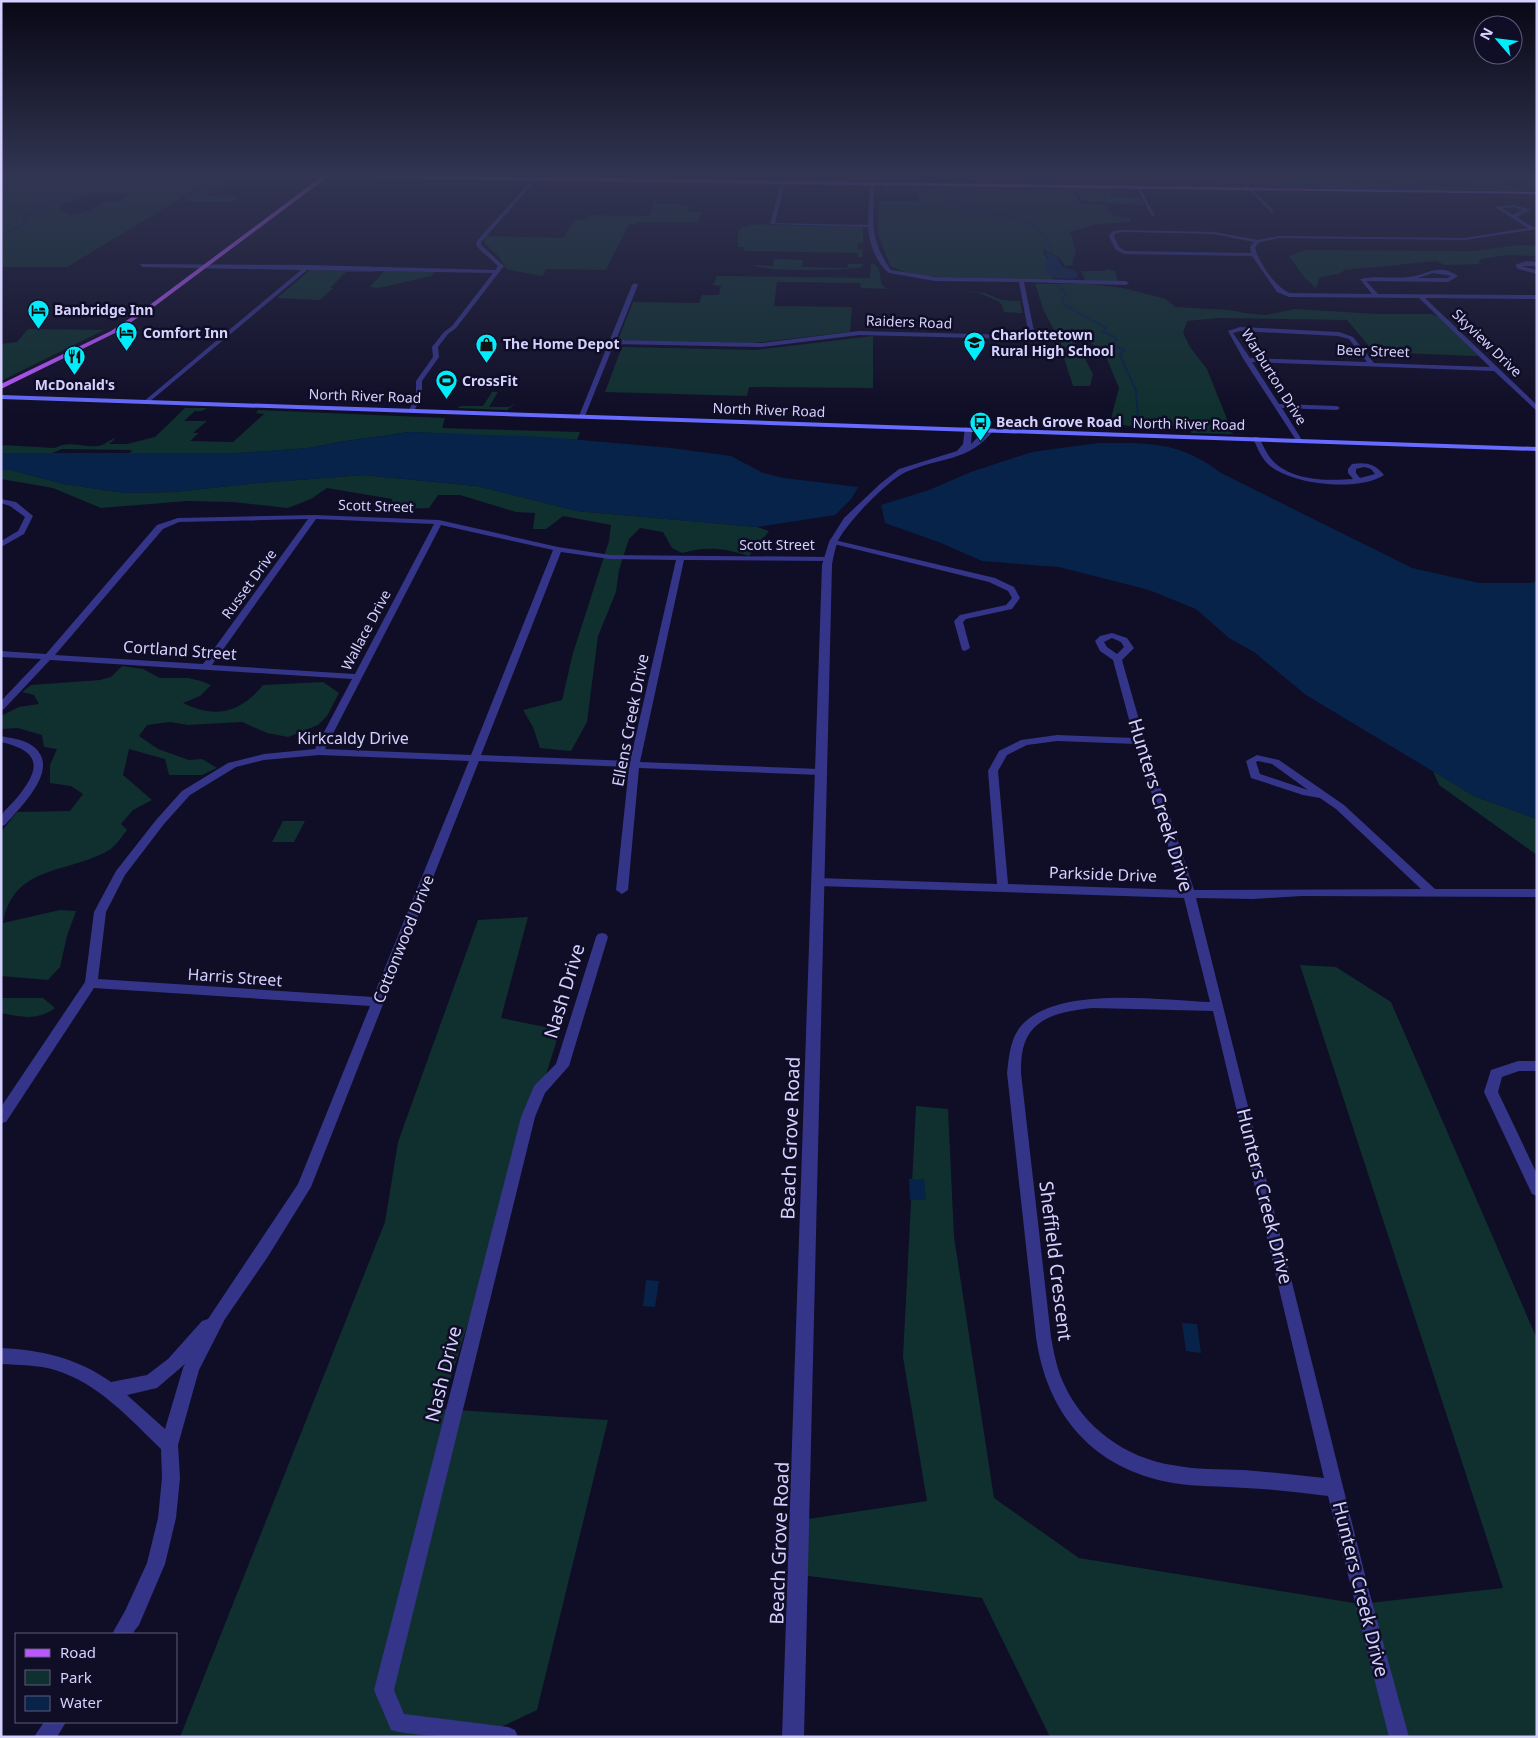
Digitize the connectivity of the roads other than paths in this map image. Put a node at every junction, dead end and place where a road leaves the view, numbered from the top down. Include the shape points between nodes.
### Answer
1 (211, 255) edge
2 (218, 255) edge
3 (489, 255) edge
4 (879, 255) edge
5 (1254, 255) edge
6 (1537, 264) edge
7 (142, 265) dead end
8 (197, 265) junction
9 (205, 265) junction
10 (307, 267) junction
11 (498, 272) junction
12 (1537, 272) edge
13 (1411, 279) junction
14 (1021, 281) junction
15 (1126, 283) dead end
16 (636, 285) dead end
17 (1377, 296) junction
18 (1420, 296) junction
19 (1535, 299) edge
20 (118, 328) junction
21 (612, 342) junction
22 (1248, 360) junction
23 (1371, 363) junction
24 (1497, 369) junction
25 (1, 387) edge
26 (1, 397) edge
27 (146, 402) junction
28 (1277, 406) junction
29 (1337, 408) dead end
30 (1537, 409) edge
31 (412, 410) junction
32 (582, 416) junction
33 (968, 429) junction
34 (990, 430) junction
35 (1256, 438) junction
36 (1299, 440) junction
37 (1537, 448) edge
38 (956, 454) junction
39 (1359, 481) dead end
40 (1, 500) edge
41 (13, 504) junction
42 (1, 509) edge
43 (314, 517) junction
44 (439, 522) junction
45 (833, 541) junction
46 (1, 545) edge
47 (558, 549) junction
48 (680, 558) junction
49 (828, 558) junction
50 (965, 648) dead end
51 (1, 654) edge
52 (48, 656) junction
53 (1117, 659) dead end
54 (206, 667) junction
55 (357, 677) junction
56 (1, 707) edge
57 (1, 738) edge
58 (1140, 741) junction
59 (319, 752) junction
60 (476, 758) junction
61 (634, 765) junction
62 (820, 772) junction
63 (1323, 795) junction
64 (1, 823) edge
65 (818, 882) junction
66 (1003, 887) junction
67 (622, 890) dead end
68 (1433, 892) junction
69 (1537, 893) edge
70 (1189, 894) junction
71 (602, 936) dead end
72 (91, 983) junction
73 (377, 1002) junction
74 (1218, 1007) junction
75 (1537, 1066) edge
76 (1, 1118) edge
77 (1537, 1190) edge
78 (219, 1314) junction
79 (1, 1356) edge
80 (111, 1390) junction
81 (169, 1445) junction
82 (1336, 1488) junction
83 (122, 1633) edge
84 (55, 1723) edge
85 (44, 1737) edge
86 (508, 1737) edge
87 (793, 1737) edge
88 (1399, 1737) edge

1 - 8 main road
2 - 9 main road
3 - 11 street via 501,266
4 - 14 street via 889,271 935,279
5 - 17 street via 1279,291 1290,295
6 - 12 street via 1518,265
7 - 8 street
8 - 9 street
8 - 20 main road
9 - 10 street
9 - 20 main road
10 - 11 street
10 - 27 street
11 - 31 street via 435,346 436,357 419,381 419,396
13 - 13 street via 1448,280 1455,276 1432,271
13 - 17 street via 1362,280
14 - 15 street
14 - 21 street, Raiders Road via 1031,331 1017,337 859,333 761,345
16 - 21 street
17 - 18 street
18 - 19 street
18 - 24 street, Skyview Drive
20 - 25 main road via 84,348
21 - 32 street
22 - 23 street, Beer Street
22 - 23 street, Warburton Drive via 1230,332 1233,330 1340,334 1351,338
22 - 28 street, Warburton Drive
23 - 24 street, Beer Street
24 - 30 street, Skyview Drive
26 - 27 main road, North River Road
27 - 31 main road, North River Road
28 - 29 street
28 - 36 street, Warburton Drive
31 - 32 main road, North River Road
32 - 33 main road, North River Road
33 - 34 main road, North River Road
33 - 38 street via 965,448
34 - 35 main road, North River Road
34 - 38 street via 974,446
35 - 36 main road, North River Road
35 - 39 street via 1273,465 1289,473 1322,481
36 - 37 main road, North River Road
38 - 45 street, Beach Grove Road via 902,471 847,520
40 - 41 street
41 - 42 street
41 - 46 street via 29,516 21,532
43 - 44 street, Scott Street
43 - 52 street, Scott Street via 178,520 160,527
43 - 54 street, Russet Drive
44 - 47 street, Scott Street
44 - 55 street, Wallace Drive
45 - 49 street, Beach Grove Road
45 - 50 street via 992,580 1011,589 1016,598 1009,607 963,617 958,621
47 - 48 street, Scott Street via 610,557
47 - 60 street, Cottonwood Drive
48 - 49 street, Scott Street
48 - 61 street, Ellens Creek Drive
49 - 62 street, Beach Grove Road
51 - 52 street, Cortland Street
52 - 54 street, Cortland Street
52 - 56 street, Scott Street
53 - 58 street, Hunters Creek Drive
54 - 55 street, Cortland Street
55 - 59 street, Wallace Drive
57 - 64 street via 24,745 37,755 40,767 36,779
58 - 66 street via 1057,738 1024,742 1003,753 993,771
58 - 70 street, Hunters Creek Drive
59 - 60 street, Kirkcaldy Drive
59 - 72 street, Kirkcaldy Drive via 264,757 232,764 186,793 120,874 100,912
60 - 61 street, Kirkcaldy Drive
60 - 73 street, Cottonwood Drive
61 - 62 street, Kirkcaldy Drive
61 - 67 street, Ellens Creek Drive
62 - 65 street, Beach Grove Road
63 - 63 street via 1275,762 1251,760 1255,776
63 - 68 street via 1340,806
65 - 66 street, Parkside Drive
65 - 87 street, Beach Grove Road
66 - 70 street, Parkside Drive
68 - 69 street, Parkside Drive
68 - 70 street, Parkside Drive
70 - 74 street, Hunters Creek Drive
71 - 86 street, Nash Drive via 562,1066 539,1090 528,1117 384,1690 398,1723
72 - 73 street, Harris Street
72 - 76 street, Kirkcaldy Drive
73 - 78 street, Cottonwood Drive via 304,1187
74 - 82 street, Hunters Creek Drive
74 - 82 street, Sheffield Crescent via 1102,1002 1066,1005 1042,1015 1025,1027 1019,1037 1014,1073 1050,1368 1058,1390 1085,1430 1111,1450 1146,1468 1187,1478 1244,1479
75 - 77 street via 1518,1066 1496,1074 1491,1092
78 - 80 street, Cottonwood Drive via 174,1364 151,1382
78 - 81 street, Cottonwood Drive via 191,1368
79 - 80 street via 25,1356 66,1365
80 - 81 street
81 - 83 street via 172,1478 156,1564 132,1618
82 - 88 street, Hunters Creek Drive
84 - 85 street

